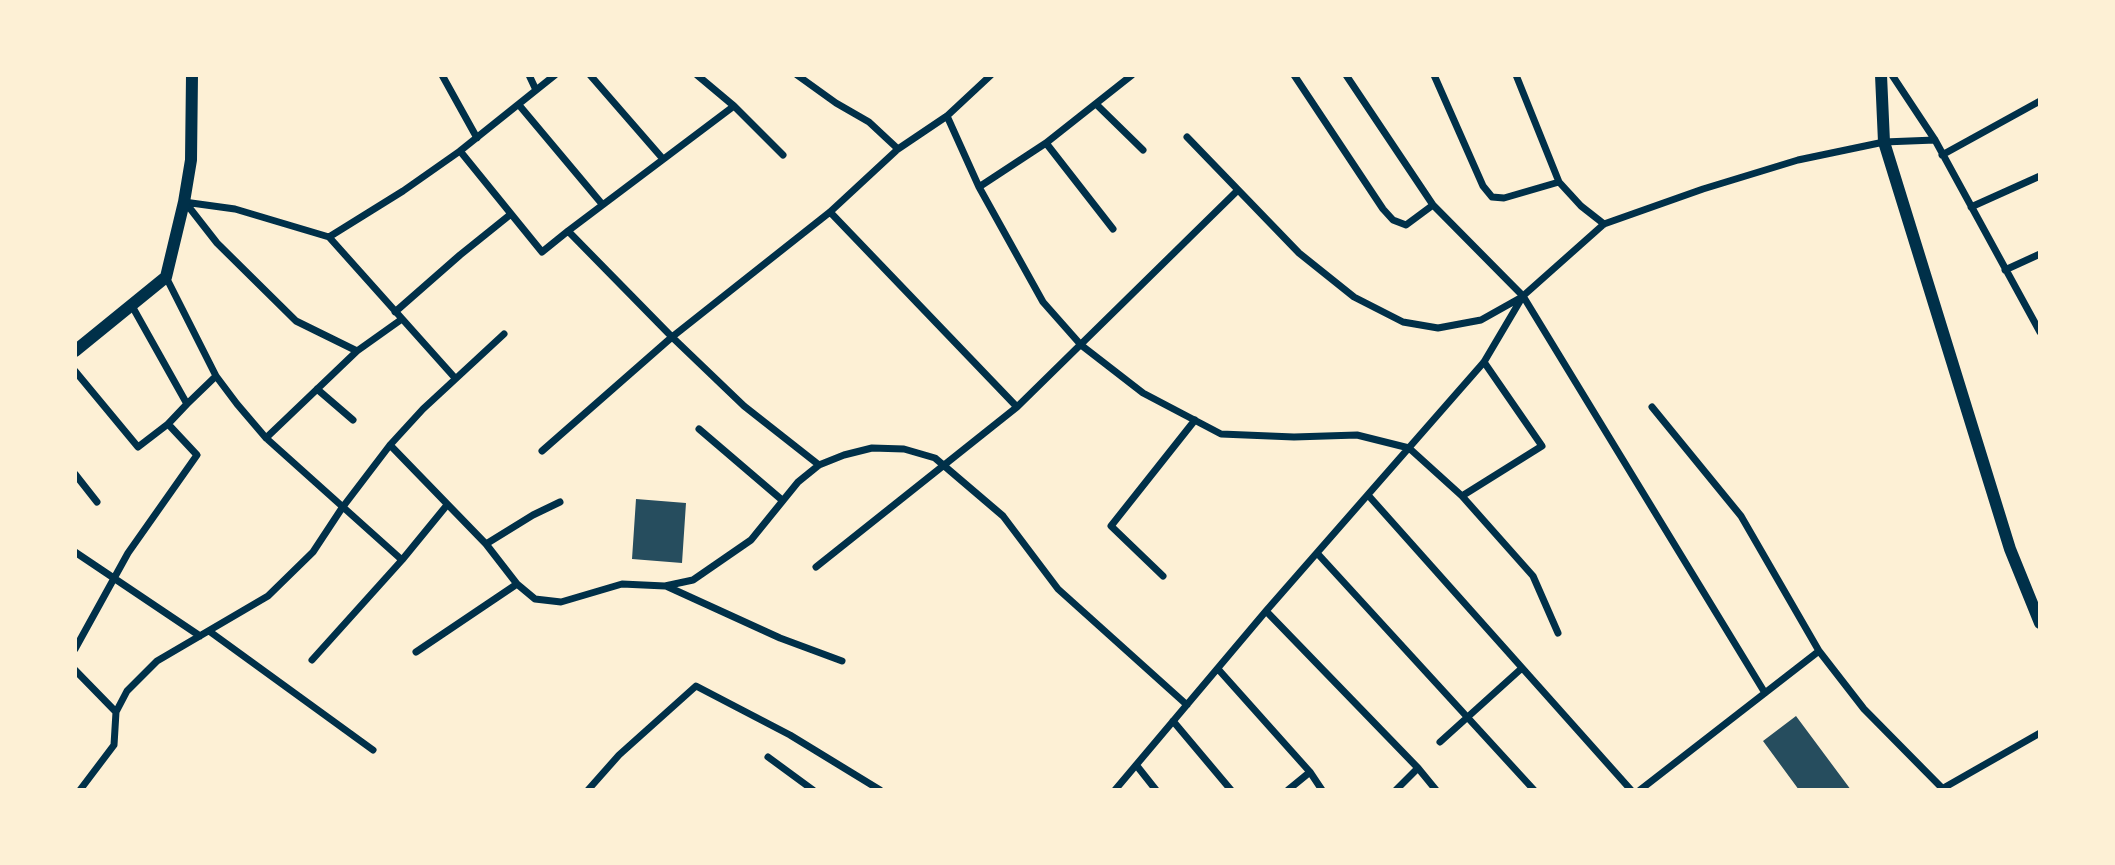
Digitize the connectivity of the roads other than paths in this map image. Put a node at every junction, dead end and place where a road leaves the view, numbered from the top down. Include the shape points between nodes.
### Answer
1 (192, 75) edge
2 (442, 75) edge
3 (529, 75) edge
4 (555, 75) edge
5 (590, 75) edge
6 (697, 75) edge
7 (797, 75) edge
8 (991, 75) edge
9 (1294, 75) edge
10 (1346, 75) edge
11 (1434, 75) edge
12 (1516, 75) edge
13 (1881, 75) edge
14 (1892, 75) edge
15 (1131, 76) edge
16 (536, 90) junction
17 (2040, 101) edge
18 (1096, 104) junction
19 (519, 105) junction
20 (734, 106) junction
21 (947, 116) junction
22 (1187, 137) dead end
23 (477, 138) junction
24 (1935, 140) junction
25 (1884, 142) junction
26 (1046, 143) junction
27 (898, 149) junction
28 (1143, 150) dead end
29 (460, 151) junction
30 (783, 155) dead end
31 (1942, 155) junction
32 (663, 159) junction
33 (2040, 176) edge
34 (1559, 182) junction
35 (979, 187) junction
36 (1238, 190) junction
37 (184, 202) junction
38 (602, 204) junction
39 (1433, 205) junction
40 (1971, 207) junction
41 (830, 212) junction
42 (511, 214) junction
43 (1604, 224) junction
44 (1113, 229) dead end
45 (568, 231) junction
46 (329, 237) junction
47 (2040, 254) edge
48 (2005, 270) junction
49 (166, 277) junction
50 (1522, 296) junction
51 (132, 306) junction
52 (395, 312) junction
53 (402, 318) junction
54 (2040, 332) edge
55 (504, 334) dead end
56 (672, 337) junction
57 (1081, 345) junction
58 (75, 351) edge
59 (356, 351) junction
60 (1484, 362) junction
61 (75, 371) edge
62 (216, 376) junction
63 (455, 378) junction
64 (317, 389) junction
65 (187, 404) junction
66 (1017, 407) junction
67 (1652, 407) dead end
68 (353, 420) dead end
69 (1195, 420) junction
70 (169, 424) junction
71 (699, 429) dead end
72 (266, 438) junction
73 (390, 445) junction
74 (1409, 448) junction
75 (542, 451) dead end
76 (819, 465) junction
77 (943, 465) junction
78 (75, 474) edge
79 (1368, 495) junction
80 (1462, 496) junction
81 (782, 500) junction
82 (97, 502) dead end
83 (560, 502) dead end
84 (447, 505) junction
85 (342, 508) junction
86 (486, 544) junction
87 (75, 552) edge
88 (1317, 553) junction
89 (402, 560) junction
90 (816, 567) dead end
91 (1163, 576) dead end
92 (115, 578) junction
93 (517, 584) junction
94 (665, 586) junction
95 (1266, 611) junction
96 (2040, 622) edge
97 (209, 631) junction
98 (1558, 633) dead end
99 (200, 636) junction
100 (75, 649) edge
101 (1819, 651) junction
102 (416, 652) dead end
103 (312, 660) dead end
104 (842, 661) dead end
105 (1522, 668) junction
106 (1218, 669) junction
107 (75, 670) edge
108 (1765, 693) junction
109 (1187, 705) junction
110 (116, 712) junction
111 (1467, 717) junction
112 (1173, 721) junction
113 (2040, 733) edge
114 (1440, 742) dead end
115 (373, 750) dead end
116 (768, 757) dead end
117 (1137, 766) junction
118 (1418, 768) junction
119 (1310, 772) junction
120 (877, 789) edge
121 (1941, 789) edge
122 (80, 790) edge
123 (588, 790) edge
124 (813, 790) edge
125 (1115, 790) edge
126 (1156, 790) edge
127 (1231, 790) edge
128 (1288, 790) edge
129 (1322, 790) edge
130 (1396, 790) edge
131 (1436, 790) edge
132 (1534, 790) edge
133 (1631, 790) edge
134 (1640, 790) edge

1 - 37 street via 191,160
2 - 23 street
3 - 16 street
4 - 16 street
5 - 32 street
6 - 20 street
7 - 27 street via 869,122
8 - 21 street
9 - 39 street via 1393,220 1406,225
10 - 39 street
11 - 34 street via 1492,197 1504,198
12 - 34 street
13 - 25 street
14 - 24 street
15 - 18 street
16 - 19 street
17 - 31 street
18 - 26 street
18 - 28 street
19 - 23 street
19 - 38 street
20 - 30 street
20 - 32 street
21 - 27 street
21 - 35 street
22 - 36 street
23 - 29 street
24 - 25 street
24 - 31 street
25 - 43 street via 1798,160
25 - 96 street via 2010,549
26 - 35 street
26 - 44 street
27 - 41 street
29 - 42 street
29 - 46 street
31 - 40 street
32 - 38 street
33 - 40 street
34 - 43 street
35 - 57 street via 1043,302
36 - 50 street via 1299,253 1353,297 1404,322 1438,328 1481,320
36 - 57 street
37 - 46 street via 235,209
37 - 49 street
37 - 59 street via 217,243 296,321
38 - 45 street
39 - 50 street
40 - 48 street
41 - 56 street
41 - 66 street
42 - 45 street via 542,252
42 - 52 street
43 - 50 street
45 - 56 street
46 - 52 street
47 - 48 street
48 - 54 street
49 - 51 street
49 - 62 street
50 - 60 street
50 - 108 street
51 - 58 street
51 - 65 street
52 - 53 street
53 - 59 street
53 - 63 street
55 - 63 street
56 - 75 street
56 - 76 street via 744,406
57 - 66 street
57 - 69 street via 1143,393
59 - 64 street
60 - 74 street
60 - 80 street via 1542,446
61 - 70 street via 138,447
62 - 65 street
62 - 72 street
63 - 73 street
64 - 68 street
64 - 72 street
65 - 70 street
66 - 77 street
67 - 101 street via 1741,516
69 - 74 street via 1221,435 1357,435
69 - 91 street via 1111,526
70 - 92 street via 197,455
71 - 81 street
72 - 85 street
73 - 84 street
73 - 85 street
74 - 79 street
74 - 80 street
76 - 77 street via 872,448 904,449
76 - 81 street
77 - 90 street
77 - 109 street via 1003,516 1058,589
78 - 82 street
79 - 88 street
79 - 105 street
80 - 98 street via 1533,576
81 - 94 street via 751,540 693,580
83 - 86 street
84 - 86 street
84 - 89 street
85 - 89 street
85 - 97 street via 313,552 268,596
86 - 93 street
87 - 92 street
88 - 95 street
88 - 111 street
89 - 103 street
92 - 99 street
92 - 100 street
93 - 94 street via 535,598 561,602 622,584
93 - 102 street
94 - 104 street
95 - 106 street
95 - 118 street
97 - 99 street
97 - 115 street
99 - 110 street via 157,661 127,691
101 - 108 street
101 - 121 street via 1864,709
105 - 111 street
105 - 133 street
106 - 109 street
106 - 119 street
107 - 110 street
108 - 134 street
109 - 112 street
110 - 122 street via 114,746
111 - 114 street
111 - 132 street
112 - 117 street
112 - 127 street
113 - 121 street
116 - 124 street
117 - 125 street
117 - 126 street
118 - 130 street
118 - 131 street
119 - 128 street
119 - 129 street
120 - 123 street via 790,735 696,686 619,755

